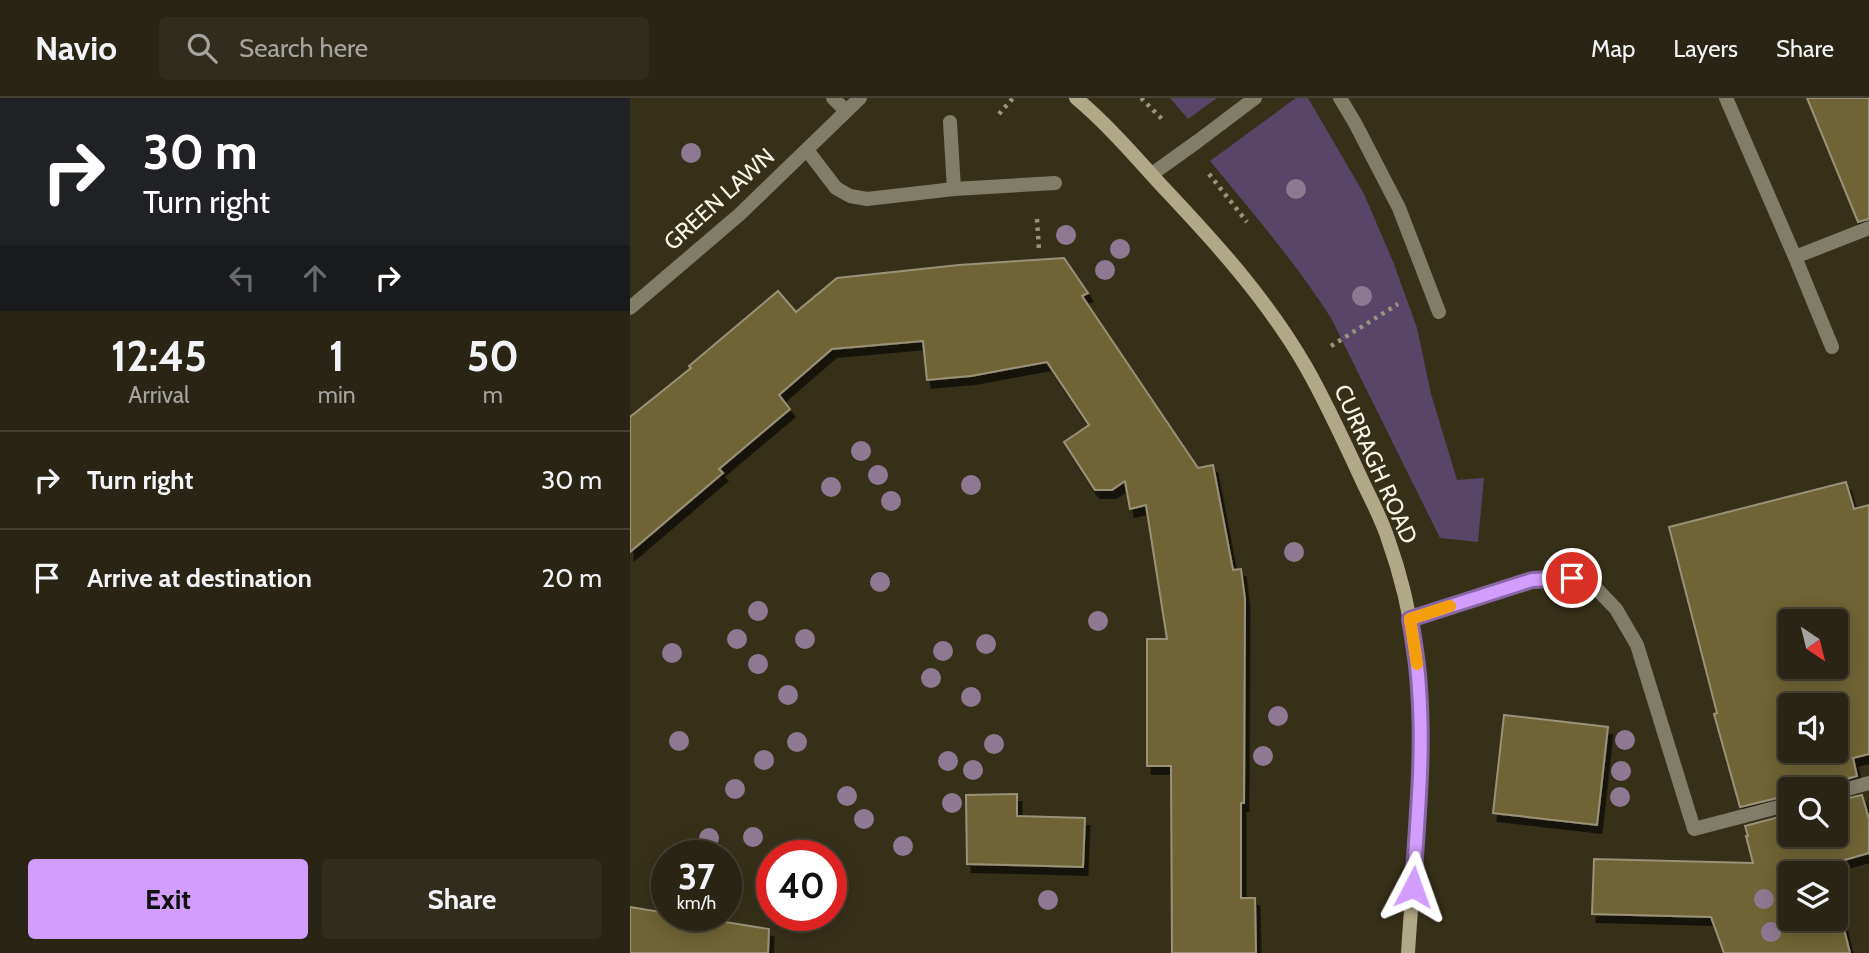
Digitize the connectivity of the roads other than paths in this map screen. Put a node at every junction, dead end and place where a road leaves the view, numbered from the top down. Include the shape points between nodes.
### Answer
1 (833, 98) edge
2 (860, 98) edge
3 (1076, 98) edge
4 (1255, 98) edge
5 (1340, 98) edge
6 (1726, 98) edge
7 (846, 111) junction
8 (950, 122) dead end
9 (807, 150) junction
10 (1152, 174) junction
11 (1055, 183) dead end
12 (954, 190) junction
13 (1869, 228) edge
14 (1795, 257) junction
15 (630, 308) edge
16 (1439, 312) dead end
17 (1832, 347) dead end
18 (1410, 619) junction
19 (1869, 783) edge
20 (1848, 789) edge
21 (1778, 807) edge
22 (1408, 953) edge

1 - 7 street
2 - 7 street, GREEN LAWN
3 - 10 street, CURRAGH ROAD
4 - 10 street
5 - 16 street via 1399,208
6 - 14 street
7 - 9 street, GREEN LAWN
8 - 12 street
9 - 12 street, GREEN LAWN via 836,188 850,196 867,200
9 - 15 street, GREEN LAWN
10 - 18 street, CURRAGH ROAD via 1219,247 1305,366 1388,537
11 - 12 street, GREEN LAWN
13 - 14 street
14 - 17 street
18 - 21 street via 1532,580 1572,578 1595,587 1616,609 1637,645 1694,829
18 - 22 street, CURRAGH ROAD via 1420,739
19 - 20 street

